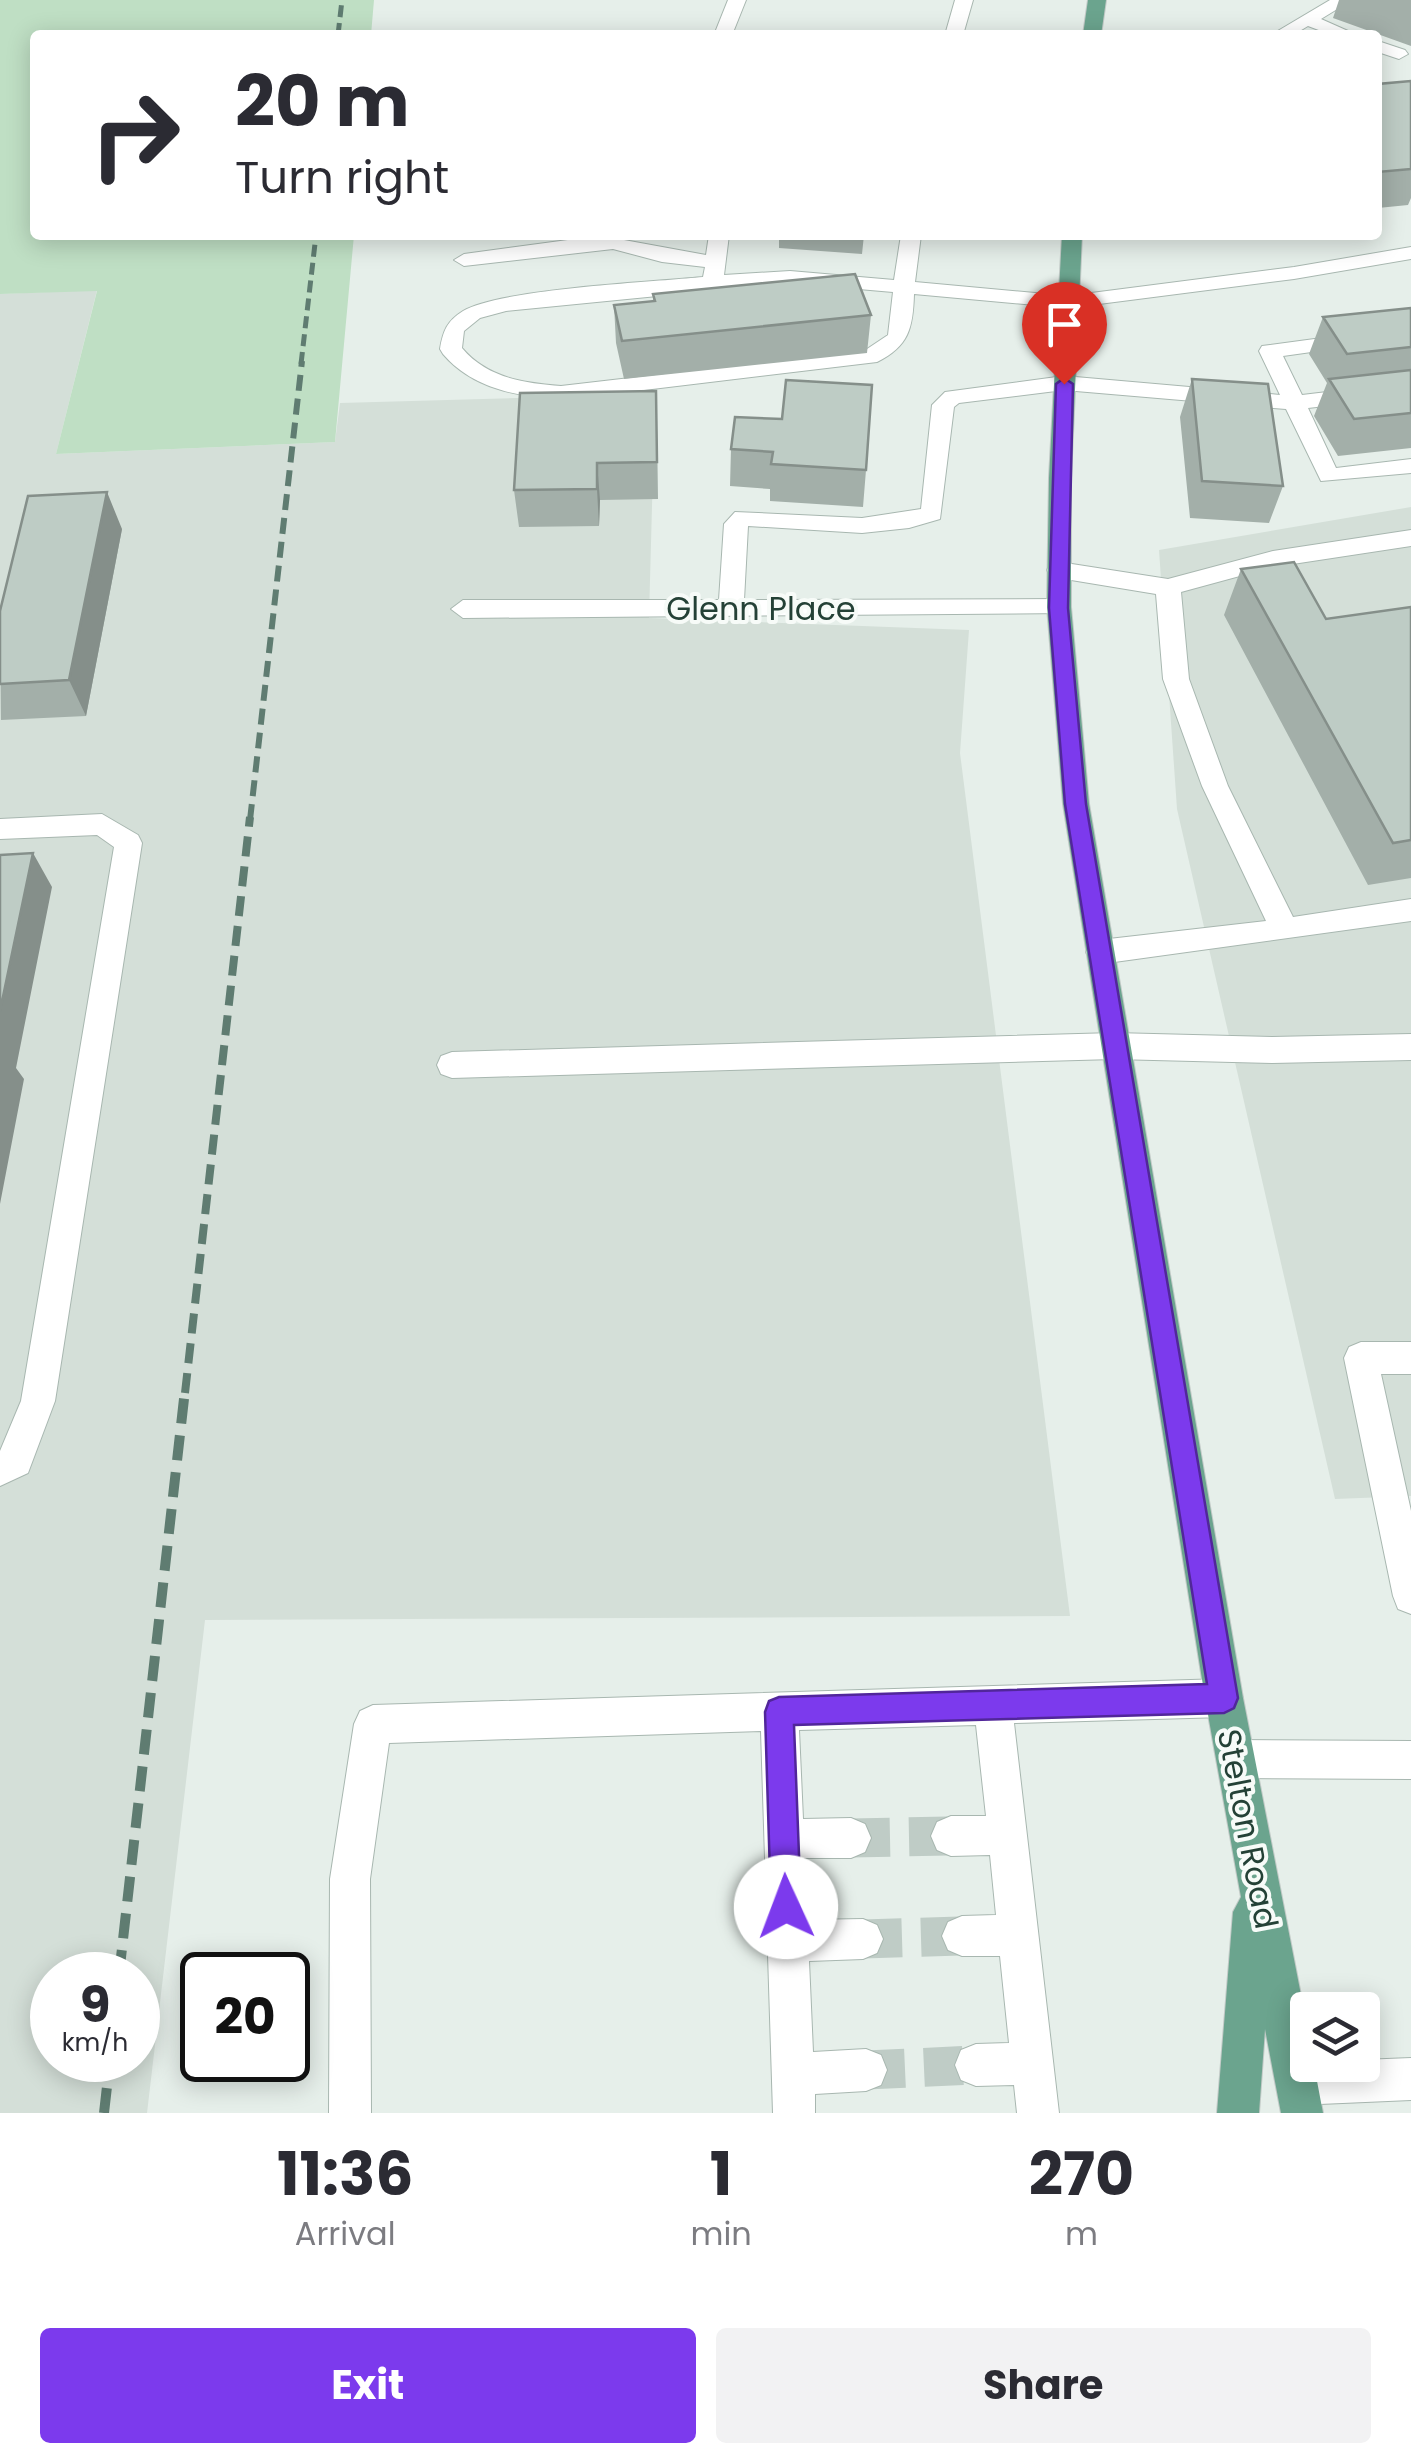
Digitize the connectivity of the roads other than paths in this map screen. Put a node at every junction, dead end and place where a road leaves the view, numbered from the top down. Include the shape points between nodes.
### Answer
1 (737, 0) edge
2 (964, 0) edge
3 (1097, 0) edge
4 (1343, 0) edge
5 (1310, 21) junction
6 (725, 30) edge
7 (955, 30) edge
8 (1094, 30) edge
9 (1291, 30) edge
10 (1334, 30) edge
11 (1382, 47) edge
12 (1400, 54) dead end
13 (607, 240) edge
14 (617, 240) edge
15 (718, 240) edge
16 (911, 240) edge
17 (1072, 240) edge
18 (1411, 254) edge
19 (464, 260) dead end
20 (713, 272) junction
21 (904, 288) junction
22 (1068, 302) junction
23 (1411, 332) edge
24 (899, 335) junction
25 (862, 339) edge
26 (622, 370) edge
27 (491, 380) junction
28 (1064, 384) junction
29 (1411, 389) edge
30 (1296, 402) junction
31 (1411, 466) edge
32 (1411, 538) edge
33 (1059, 570) junction
34 (1168, 587) junction
35 (463, 608) dead end
36 (731, 608) junction
37 (1058, 608) junction
38 (0, 828) edge
39 (1411, 910) edge
40 (1285, 930) junction
41 (1100, 952) junction
42 (1114, 1046) junction
43 (1411, 1046) edge
44 (452, 1065) dead end
45 (1411, 1358) edge
46 (0, 1469) edge
47 (1411, 1596) edge
48 (1224, 1698) junction
49 (993, 1705) junction
50 (779, 1712) junction
51 (1236, 1759) junction
52 (1411, 1760) edge
53 (951, 1836) tunnel mouth
54 (1007, 1836) junction
55 (850, 1838) tunnel mouth
56 (784, 1839) junction
57 (1256, 1869) junction
58 (1018, 1935) junction
59 (962, 1936) tunnel mouth
60 (864, 1939) tunnel mouth
61 (787, 1942) junction
62 (1032, 2063) junction
63 (976, 2066) tunnel mouth
64 (866, 2070) tunnel mouth
65 (1411, 2079) edge
66 (794, 2093) edge
67 (1300, 2098) edge
68 (350, 2113) edge
69 (1038, 2113) edge
70 (1238, 2113) edge

1 - 6 street
2 - 7 street
3 - 8 main road
4 - 5 street
5 - 9 street
5 - 10 street
11 - 12 street
13 - 19 street
14 - 20 street
15 - 20 street
16 - 21 street
17 - 22 main road, Stelton Road
18 - 22 street
20 - 21 street
20 - 27 street via 473,314 454,329 451,349 462,364
21 - 22 street
21 - 24 street
22 - 28 main road, Stelton Road
23 - 30 street via 1270,351
24 - 25 street
24 - 27 street via 890,348 868,358 599,392 526,391
26 - 27 street
28 - 30 street
28 - 33 main road, Stelton Road
28 - 36 street via 954,396 943,405 932,514 861,526 743,517 736,524
29 - 30 street
30 - 31 street via 1329,476
32 - 34 street via 1273,559
33 - 34 street
33 - 37 main road, Stelton Road
34 - 40 street via 1176,679 1215,786
35 - 36 street, Glenn Place
36 - 37 street, Glenn Place
37 - 41 main road, Stelton Road via 1076,804
38 - 46 street via 102,824 128,843 38,1401 16,1461
39 - 40 street
40 - 41 street
41 - 42 main road, Stelton Road
42 - 43 street
42 - 44 street
42 - 48 main road, Stelton Road
45 - 47 street via 1362,1358
48 - 49 street
48 - 51 main road, Stelton Road
49 - 50 street
49 - 54 street
50 - 56 street
50 - 68 street via 373,1724 350,1879
51 - 52 street
51 - 57 main road, Stelton Road
53 - 54 street
54 - 58 street
55 - 56 street
56 - 61 street
57 - 67 main road, Stelton Road
57 - 70 main road
58 - 59 street
58 - 62 street
60 - 61 street
61 - 66 street
62 - 63 street
62 - 69 street
64 - 66 street
65 - 67 street

